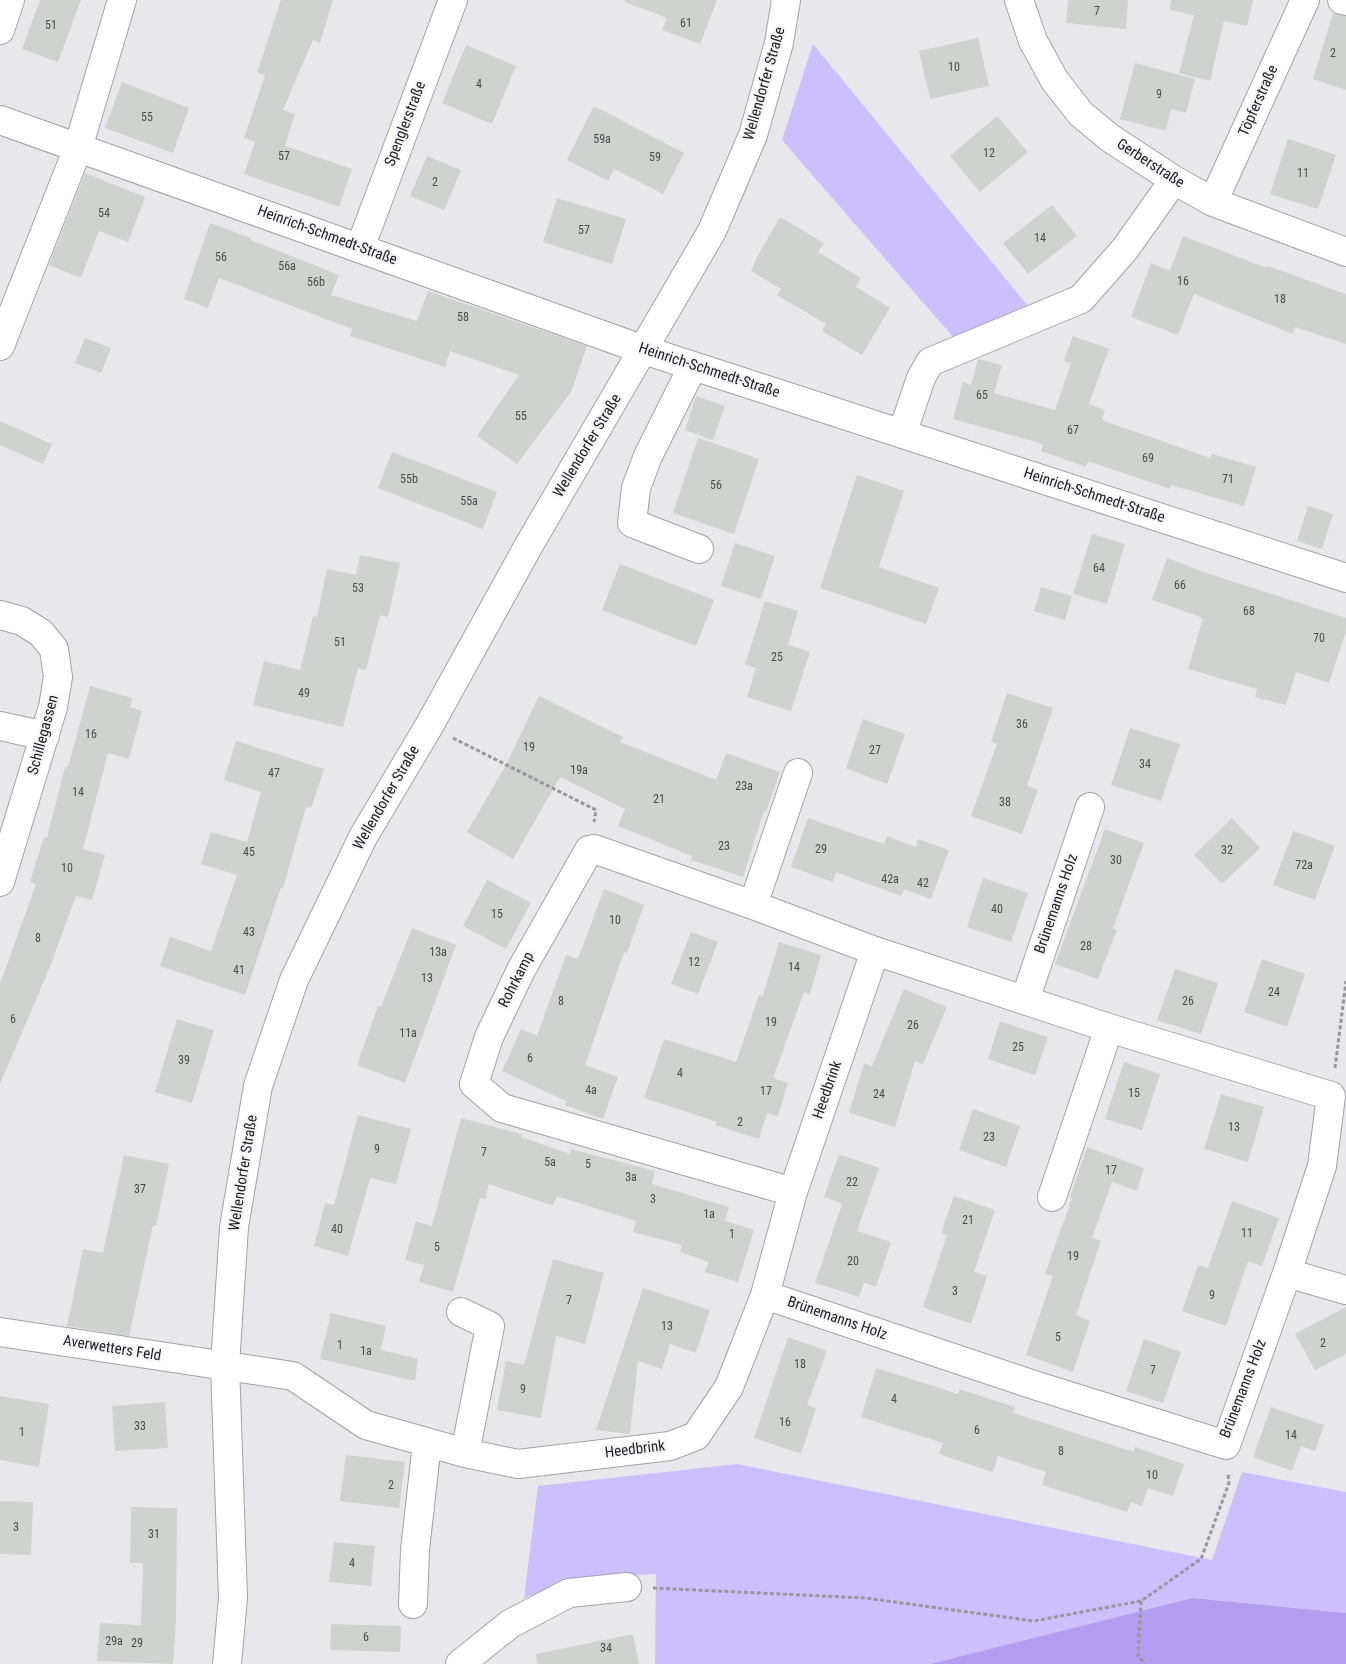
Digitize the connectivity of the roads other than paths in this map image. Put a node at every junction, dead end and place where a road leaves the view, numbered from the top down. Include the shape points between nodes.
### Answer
1 (10, 0) edge
2 (122, 0) edge
3 (453, 0) edge
4 (786, 0) edge
5 (1019, 0) edge
6 (1305, 0) edge
7 (1342, 0) edge
8 (1346, 1) edge
9 (0, 30) edge
10 (0, 120) edge
11 (78, 148) junction
12 (1174, 180) junction
13 (1213, 202) junction
14 (360, 248) junction
15 (1346, 252) edge
16 (0, 346) edge
17 (644, 350) junction
18 (693, 366) junction
19 (902, 434) junction
20 (699, 549) dead end
21 (1346, 578) edge
22 (0, 615) edge
23 (0, 726) edge
24 (45, 736) junction
25 (798, 773) dead end
26 (1090, 807) dead end
27 (0, 882) edge
28 (754, 905) junction
29 (875, 951) junction
30 (1025, 1000) junction
31 (1109, 1028) junction
32 (793, 1192) junction
33 (1052, 1197) dead end
34 (1287, 1273) junction
35 (1346, 1290) edge
36 (765, 1295) junction
37 (461, 1312) dead end
38 (0, 1332) edge
39 (224, 1365) junction
40 (428, 1443) junction
41 (465, 1453) junction
42 (626, 1587) road end
43 (413, 1604) dead end
44 (227, 1664) edge
45 (460, 1664) edge

1 - 9 street
2 - 11 street
3 - 14 street, Spenglerstraße
4 - 17 street, Wellendorfer Straße via 779,43 753,135 712,231
5 - 12 street, Gerberstraße via 1033,41 1054,81 1081,114 1110,138
6 - 13 street, Töpferstraße
7 - 8 street
10 - 11 street, Heinrich-Schmedt-Straße
11 - 14 street, Heinrich-Schmedt-Straße
11 - 16 street
12 - 13 street, Gerberstraße
12 - 19 street via 1125,249 1081,299 930,362 921,378
13 - 15 street, Gerberstraße
14 - 17 street, Heinrich-Schmedt-Straße
17 - 18 street, Heinrich-Schmedt-Straße
17 - 39 street, Wellendorfer Straße via 363,837 294,980 258,1086 238,1199
18 - 19 street, Heinrich-Schmedt-Straße
18 - 20 street via 648,456 636,488 632,523
19 - 21 street, Heinrich-Schmedt-Straße
22 - 24 street, Schillegassen via 41,633 54,649 58,677
23 - 24 street
24 - 27 street, Schillegassen
25 - 28 street
26 - 30 street, Brünemanns Holz
28 - 29 street
28 - 32 street, Rohrkamp via 594,849 589,850 521,970 489,1037 474,1084 502,1108
29 - 30 street
29 - 32 street, Heedbrink
30 - 31 street
31 - 33 street
31 - 34 street, Brünemanns Holz via 1331,1096 1322,1166
32 - 36 street, Heedbrink
34 - 35 street
34 - 36 street, Brünemanns Holz via 1226,1445
36 - 41 street, Heedbrink via 729,1387 696,1436 670,1446 518,1464
37 - 41 street via 490,1326
38 - 39 street, Averwetters Feld
39 - 40 street, Heedbrink via 293,1376 366,1424
39 - 44 street, Wellendorfer Straße via 232,1598
40 - 41 street, Heedbrink
40 - 43 street via 415,1550
42 - 45 street via 569,1592 510,1624

